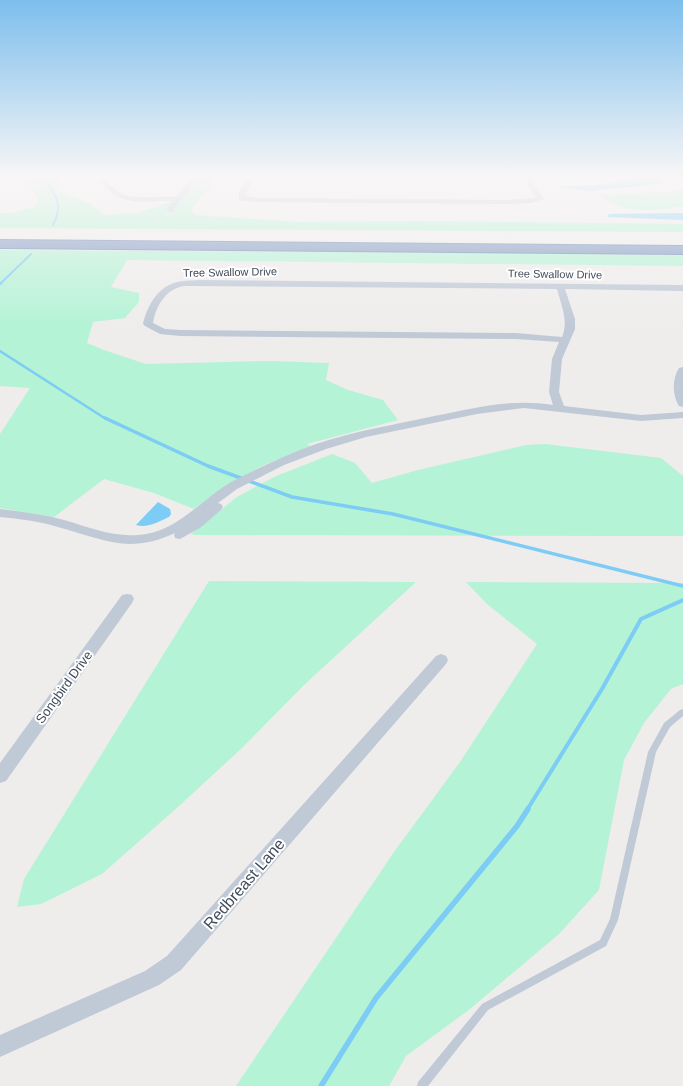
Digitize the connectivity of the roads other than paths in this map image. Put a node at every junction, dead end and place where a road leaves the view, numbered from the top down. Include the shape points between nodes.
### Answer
1 (0, 234) edge
2 (683, 239) edge
3 (0, 244) edge
4 (683, 250) edge
5 (560, 286) junction
6 (683, 288) edge
7 (565, 340) junction
8 (683, 370) edge
9 (683, 404) edge
10 (557, 408) junction
11 (683, 415) edge
12 (0, 513) edge
13 (0, 521) edge
14 (75, 532) junction
15 (127, 599) dead end
16 (441, 660) dead end
17 (683, 712) edge
18 (0, 776) edge
19 (0, 1046) edge
20 (422, 1086) edge

1 - 2 highway
3 - 4 highway
5 - 6 street, Tree Swallow Drive
5 - 7 street via 570,319 570,329
5 - 7 street, Tree Swallow Drive via 206,283 178,285 166,290 158,298 149,315 148,324 163,332 180,333 516,336
7 - 10 street via 557,359 554,392
8 - 9 street via 679,390
10 - 11 street via 641,418
10 - 14 street via 480,414 414,427 315,455 267,472 230,492 184,532 147,547 110,548
12 - 14 street via 45,520
13 - 14 street
15 - 18 street, Songbird Drive
16 - 19 street, Redbreast Lane via 174,962 152,978
17 - 20 lane via 667,725 652,752 614,920 603,943 485,1007

